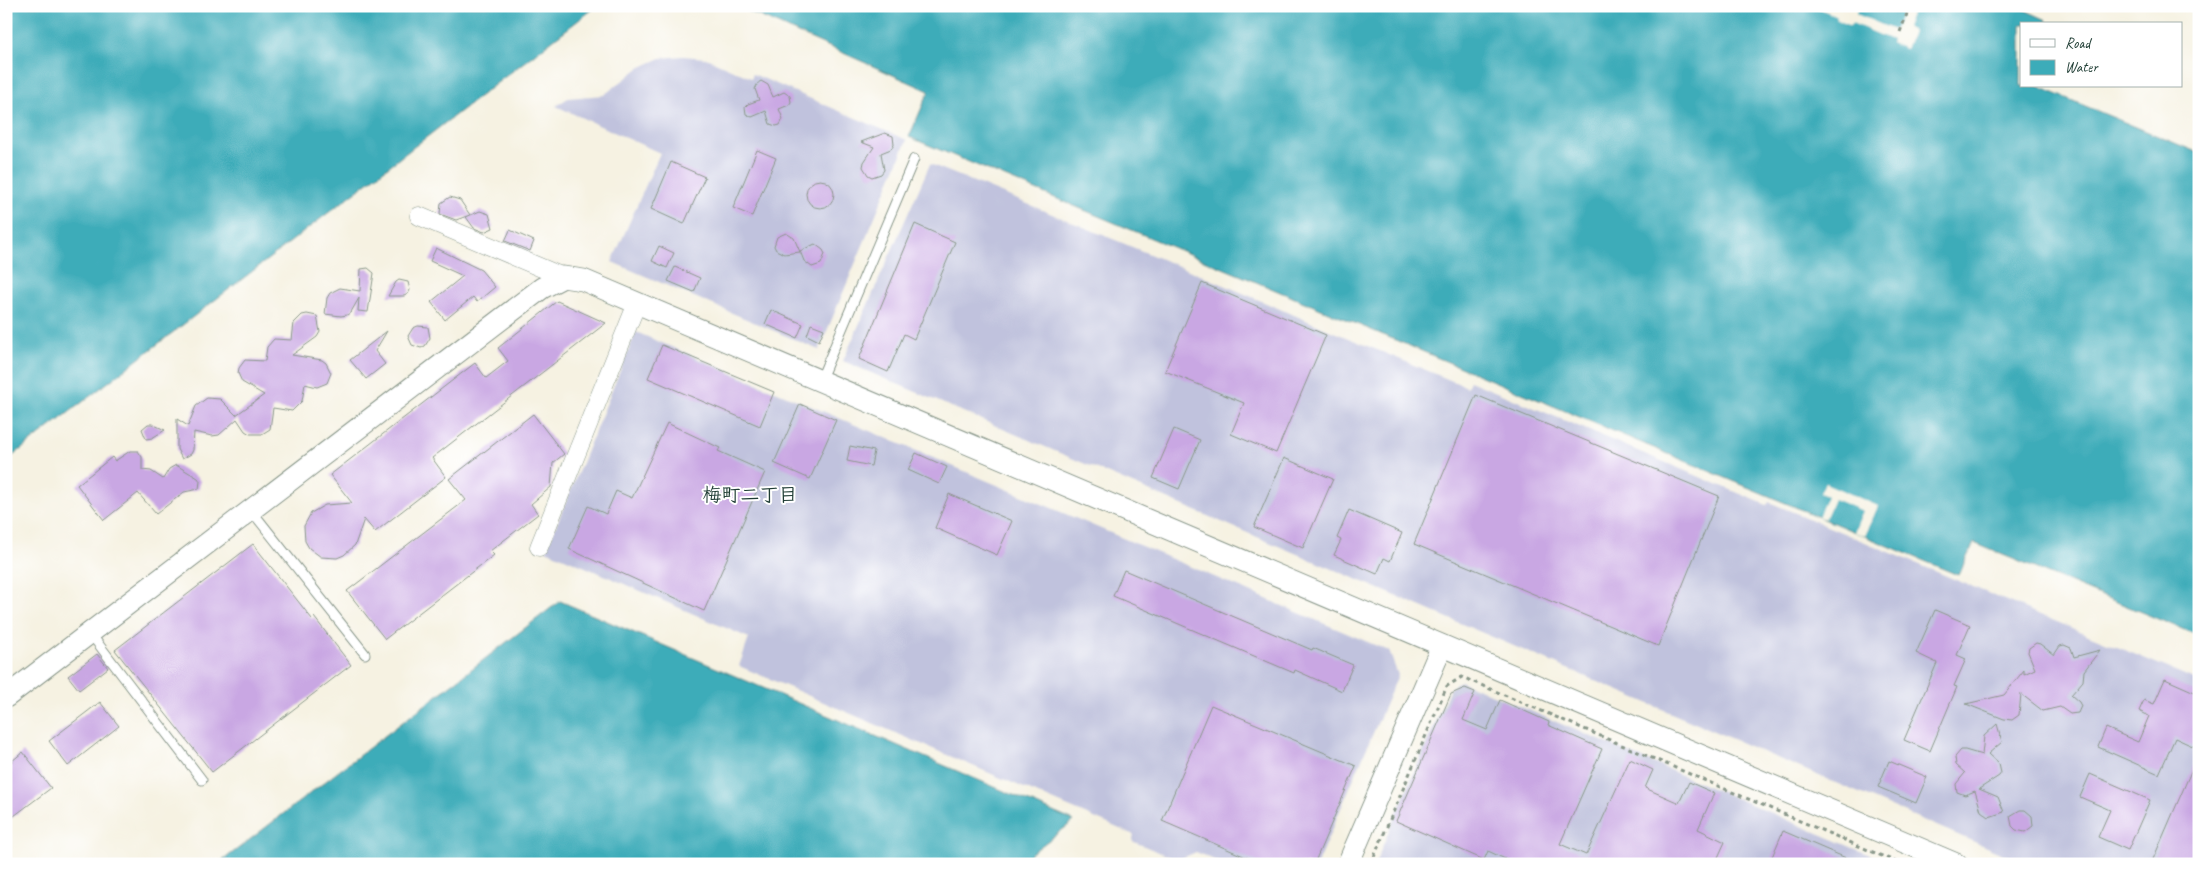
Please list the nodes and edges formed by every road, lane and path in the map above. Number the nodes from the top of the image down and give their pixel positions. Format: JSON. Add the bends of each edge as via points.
{"nodes":[{"id":1,"x":1910,"y":6,"type":"edge"},
{"id":2,"x":1900,"y":32,"type":"dead end"},
{"id":3,"x":914,"y":159,"type":"dead end"},
{"id":4,"x":419,"y":216,"type":"dead end"},
{"id":5,"x":563,"y":277,"type":"junction"},
{"id":6,"x":637,"y":303,"type":"junction"},
{"id":7,"x":820,"y":381,"type":"junction"},
{"id":8,"x":251,"y":509,"type":"junction"},
{"id":9,"x":539,"y":547,"type":"dead end"},
{"id":10,"x":90,"y":633,"type":"junction"},
{"id":11,"x":1442,"y":646,"type":"junction"},
{"id":12,"x":365,"y":654,"type":"dead end"},
{"id":13,"x":6,"y":697,"type":"edge"},
{"id":14,"x":202,"y":780,"type":"dead end"},
{"id":15,"x":1348,"y":864,"type":"edge"},
{"id":16,"x":1371,"y":864,"type":"edge"},
{"id":17,"x":1901,"y":864,"type":"edge"},
{"id":18,"x":1956,"y":864,"type":"edge"}],
"edges":[{"from":1,"to":2,"type":"path"},
{"from":3,"to":7,"type":"lane"},
{"from":4,"to":5,"type":"street"},
{"from":5,"to":6,"type":"street","via":[[583,280]]},
{"from":5,"to":8,"type":"street","via":[[542,288]]},
{"from":6,"to":7,"type":"street"},
{"from":6,"to":9,"type":"street"},
{"from":7,"to":11,"type":"street"},
{"from":8,"to":10,"type":"street"},
{"from":8,"to":12,"type":"lane"},
{"from":10,"to":13,"type":"street"},
{"from":10,"to":14,"type":"lane"},
{"from":11,"to":15,"type":"street"},
{"from":11,"to":18,"type":"street"},
{"from":16,"to":17,"type":"path","via":[[1447,686],[1462,677]]}]}
